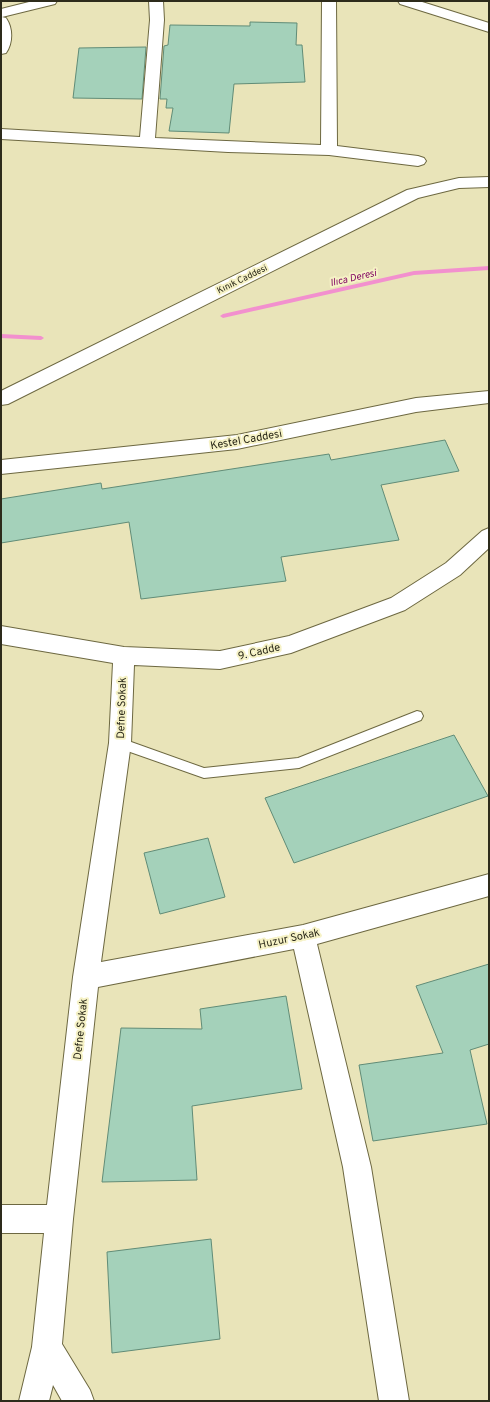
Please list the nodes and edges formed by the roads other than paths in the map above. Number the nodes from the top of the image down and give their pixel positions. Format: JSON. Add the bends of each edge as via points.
{"nodes":[{"id":1,"x":50,"y":1,"type":"edge"},
{"id":2,"x":156,"y":1,"type":"edge"},
{"id":3,"x":329,"y":1,"type":"edge"},
{"id":4,"x":405,"y":1,"type":"edge"},
{"id":5,"x":1,"y":13,"type":"edge"},
{"id":6,"x":1,"y":21,"type":"edge"},
{"id":7,"x":489,"y":28,"type":"edge"},
{"id":8,"x":1,"y":50,"type":"edge"},
{"id":9,"x":1,"y":134,"type":"edge"},
{"id":10,"x":147,"y":143,"type":"junction"},
{"id":11,"x":329,"y":150,"type":"junction"},
{"id":12,"x":418,"y":162,"type":"dead end"},
{"id":13,"x":489,"y":182,"type":"edge"},
{"id":14,"x":489,"y":397,"type":"edge"},
{"id":15,"x":1,"y":399,"type":"edge"},
{"id":16,"x":1,"y":468,"type":"edge"},
{"id":17,"x":489,"y":536,"type":"edge"},
{"id":18,"x":1,"y":635,"type":"edge"},
{"id":19,"x":124,"y":656,"type":"junction"},
{"id":20,"x":417,"y":716,"type":"dead end"},
{"id":21,"x":120,"y":743,"type":"junction"},
{"id":22,"x":489,"y":885,"type":"edge"},
{"id":23,"x":303,"y":936,"type":"junction"},
{"id":24,"x":86,"y":977,"type":"junction"},
{"id":25,"x":1,"y":1219,"type":"edge"},
{"id":26,"x":59,"y":1219,"type":"junction"},
{"id":27,"x":47,"y":1347,"type":"junction"},
{"id":28,"x":34,"y":1401,"type":"edge"},
{"id":29,"x":79,"y":1401,"type":"edge"},
{"id":30,"x":394,"y":1401,"type":"edge"}],
"edges":[{"from":1,"to":5,"type":"street"},
{"from":2,"to":10,"type":"street","via":[[157,20]]},
{"from":3,"to":11,"type":"street"},
{"from":4,"to":7,"type":"street"},
{"from":6,"to":8,"type":"street","via":[[5,33]]},
{"from":9,"to":10,"type":"street"},
{"from":10,"to":11,"type":"street"},
{"from":11,"to":12,"type":"street"},
{"from":13,"to":15,"type":"street","name":"Kınık Caddesi","via":[[458,183],[413,194]]},
{"from":14,"to":16,"type":"street","name":"Kestel Caddesi","via":[[416,405],[237,442]]},
{"from":17,"to":19,"type":"street","name":"9. Cadde","via":[[453,569],[398,604],[290,644],[220,660]]},
{"from":18,"to":19,"type":"street","name":"9. Cadde"},
{"from":19,"to":21,"type":"street","name":"Defne Sokak"},
{"from":20,"to":21,"type":"lane","via":[[298,763],[204,774]]},
{"from":21,"to":24,"type":"street","name":"Defne Sokak"},
{"from":22,"to":23,"type":"street","name":"Huzur Sokak"},
{"from":23,"to":24,"type":"street","name":"Huzur Sokak"},
{"from":23,"to":30,"type":"street","via":[[357,1167]]},
{"from":24,"to":26,"type":"street","name":"Defne Sokak"},
{"from":25,"to":26,"type":"street"},
{"from":26,"to":27,"type":"street","name":"Defne Sokak"},
{"from":27,"to":28,"type":"street","name":"Defne Sokak"},
{"from":27,"to":29,"type":"street"}]}
